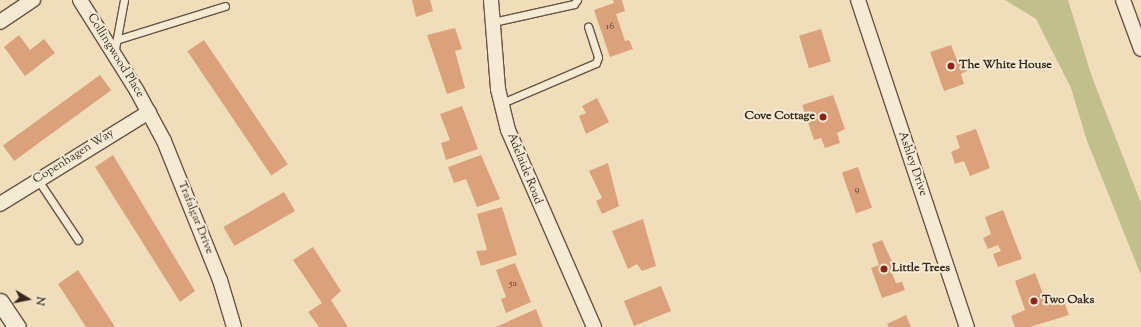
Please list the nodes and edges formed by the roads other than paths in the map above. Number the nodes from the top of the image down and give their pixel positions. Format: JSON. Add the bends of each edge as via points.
{"nodes":[{"id":1,"x":33,"y":0,"type":"edge"},
{"id":2,"x":80,"y":0,"type":"edge"},
{"id":3,"x":124,"y":0,"type":"edge"},
{"id":4,"x":491,"y":0,"type":"edge"},
{"id":5,"x":577,"y":0,"type":"edge"},
{"id":6,"x":858,"y":0,"type":"edge"},
{"id":7,"x":1123,"y":0,"type":"edge"},
{"id":8,"x":224,"y":6,"type":"dead end"},
{"id":9,"x":0,"y":22,"type":"edge"},
{"id":10,"x":493,"y":22,"type":"junction"},
{"id":11,"x":588,"y":26,"type":"dead end"},
{"id":12,"x":119,"y":39,"type":"junction"},
{"id":13,"x":1141,"y":49,"type":"edge"},
{"id":14,"x":114,"y":54,"type":"junction"},
{"id":15,"x":502,"y":103,"type":"junction"},
{"id":16,"x":149,"y":112,"type":"junction"},
{"id":17,"x":38,"y":180,"type":"junction"},
{"id":18,"x":0,"y":204,"type":"edge"},
{"id":19,"x":78,"y":240,"type":"dead end"},
{"id":20,"x":0,"y":302,"type":"edge"},
{"id":21,"x":17,"y":327,"type":"edge"},
{"id":22,"x":234,"y":327,"type":"edge"},
{"id":23,"x":594,"y":327,"type":"edge"},
{"id":24,"x":967,"y":327,"type":"edge"}],
"edges":[{"from":1,"to":9,"type":"street"},
{"from":2,"to":14,"type":"street","name":"Collingwood Place"},
{"from":3,"to":12,"type":"lane"},
{"from":4,"to":10,"type":"street","name":"Adelaide Road"},
{"from":5,"to":10,"type":"lane","via":[[574,4]]},
{"from":6,"to":24,"type":"street","name":"Ashley Drive"},
{"from":7,"to":13,"type":"street"},
{"from":8,"to":12,"type":"lane"},
{"from":10,"to":15,"type":"street","name":"Adelaide Road"},
{"from":11,"to":15,"type":"lane","via":[[598,57],[596,63]]},
{"from":12,"to":14,"type":"lane"},
{"from":14,"to":16,"type":"street","name":"Collingwood Place"},
{"from":15,"to":23,"type":"street","name":"Adelaide Road","via":[[508,130],[544,218]]},
{"from":16,"to":17,"type":"street","name":"Copenhagen Way"},
{"from":16,"to":22,"type":"street","name":"Trafalgar Drive","via":[[220,280]]},
{"from":17,"to":18,"type":"street","name":"Copenhagen Way"},
{"from":17,"to":19,"type":"lane"},
{"from":20,"to":21,"type":"street"}]}
